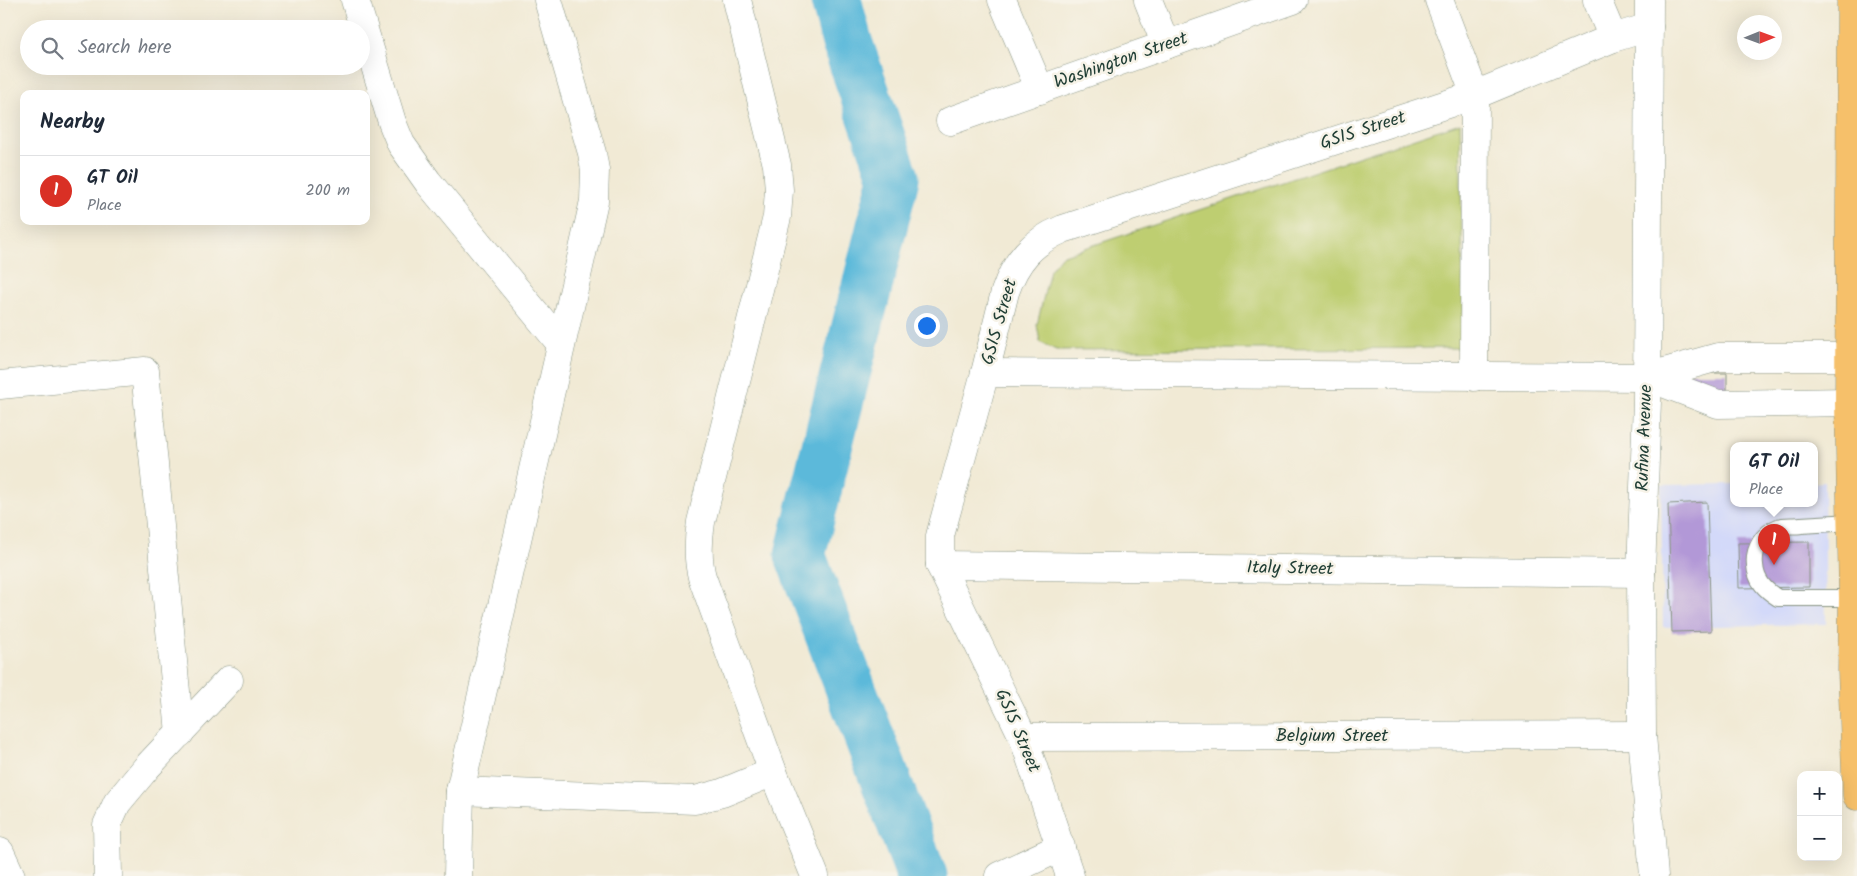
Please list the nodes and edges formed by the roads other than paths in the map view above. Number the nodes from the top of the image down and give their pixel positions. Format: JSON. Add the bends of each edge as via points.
{"nodes":[{"id":1,"x":356,"y":0,"type":"edge"},
{"id":2,"x":548,"y":0,"type":"edge"},
{"id":3,"x":737,"y":0,"type":"edge"},
{"id":4,"x":1002,"y":0,"type":"edge"},
{"id":5,"x":1148,"y":0,"type":"edge"},
{"id":6,"x":1293,"y":0,"type":"edge"},
{"id":7,"x":1439,"y":0,"type":"edge"},
{"id":8,"x":1597,"y":0,"type":"edge"},
{"id":9,"x":1649,"y":0,"type":"edge"},
{"id":10,"x":1851,"y":0,"type":"edge"},
{"id":11,"x":362,"y":20,"type":"edge"},
{"id":12,"x":1649,"y":27,"type":"junction"},
{"id":13,"x":1613,"y":38,"type":"junction"},
{"id":14,"x":1166,"y":45,"type":"junction"},
{"id":15,"x":370,"y":47,"type":"edge"},
{"id":16,"x":1040,"y":90,"type":"junction"},
{"id":17,"x":1474,"y":95,"type":"junction"},
{"id":18,"x":950,"y":121,"type":"dead end"},
{"id":19,"x":561,"y":344,"type":"junction"},
{"id":20,"x":1849,"y":357,"type":"junction"},
{"id":21,"x":985,"y":374,"type":"junction"},
{"id":22,"x":1647,"y":377,"type":"junction"},
{"id":23,"x":1474,"y":378,"type":"junction"},
{"id":24,"x":0,"y":385,"type":"edge"},
{"id":25,"x":1849,"y":402,"type":"junction"},
{"id":26,"x":1852,"y":522,"type":"junction"},
{"id":27,"x":940,"y":565,"type":"junction"},
{"id":28,"x":1641,"y":573,"type":"junction"},
{"id":29,"x":1852,"y":598,"type":"junction"},
{"id":30,"x":229,"y":680,"type":"dead end"},
{"id":31,"x":180,"y":732,"type":"junction"},
{"id":32,"x":1642,"y":735,"type":"junction"},
{"id":33,"x":1023,"y":737,"type":"junction"},
{"id":34,"x":773,"y":772,"type":"junction"},
{"id":35,"x":460,"y":791,"type":"junction"},
{"id":36,"x":1857,"y":796,"type":"edge"},
{"id":37,"x":1061,"y":847,"type":"junction"},
{"id":38,"x":0,"y":852,"type":"edge"},
{"id":39,"x":11,"y":876,"type":"edge"},
{"id":40,"x":108,"y":876,"type":"edge"},
{"id":41,"x":458,"y":876,"type":"edge"},
{"id":42,"x":815,"y":876,"type":"edge"},
{"id":43,"x":999,"y":876,"type":"edge"},
{"id":44,"x":1070,"y":876,"type":"edge"},
{"id":45,"x":1654,"y":876,"type":"edge"}],
"edges":[{"from":1,"to":11,"type":"street"},
{"from":2,"to":19,"type":"street","via":[[595,170],[594,201]]},
{"from":3,"to":34,"type":"street","via":[[778,166],[779,190],[777,217],[702,522],[698,555],[702,577]]},
{"from":4,"to":16,"type":"street"},
{"from":5,"to":14,"type":"street"},
{"from":6,"to":14,"type":"street","name":"Washington Street"},
{"from":7,"to":17,"type":"street"},
{"from":8,"to":13,"type":"street"},
{"from":9,"to":12,"type":"street","name":"Rufina Avenue"},
{"from":10,"to":20,"type":"highway"},
{"from":12,"to":13,"type":"street","name":"GSIS Street"},
{"from":12,"to":22,"type":"street","name":"Rufina Avenue"},
{"from":13,"to":17,"type":"street","name":"GSIS Street"},
{"from":14,"to":16,"type":"street","name":"Washington Street"},
{"from":15,"to":19,"type":"street","via":[[401,144],[428,182]]},
{"from":16,"to":18,"type":"street","name":"Washington Street"},
{"from":17,"to":21,"type":"street","name":"GSIS Street","via":[[1051,234],[1038,241],[1010,280]]},
{"from":17,"to":23,"type":"street"},
{"from":19,"to":35,"type":"street"},
{"from":20,"to":22,"type":"street","via":[[1718,356]]},
{"from":20,"to":25,"type":"highway"},
{"from":21,"to":23,"type":"street"},
{"from":21,"to":27,"type":"street","name":"GSIS Street","via":[[940,536]]},
{"from":22,"to":23,"type":"street"},
{"from":22,"to":25,"type":"street","via":[[1718,404]]},
{"from":22,"to":28,"type":"street","name":"Rufina Avenue"},
{"from":24,"to":31,"type":"street","via":[[145,371]]},
{"from":25,"to":26,"type":"highway"},
{"from":26,"to":29,"type":"highway"},
{"from":26,"to":29,"type":"lane","via":[[1780,526],[1764,537],[1755,554],[1754,564],[1762,585],[1778,598]]},
{"from":27,"to":28,"type":"street","name":"Italy Street"},
{"from":27,"to":33,"type":"street","name":"GSIS Street"},
{"from":28,"to":32,"type":"street","name":"Rufina Avenue"},
{"from":29,"to":36,"type":"highway"},
{"from":30,"to":31,"type":"street"},
{"from":31,"to":40,"type":"street","via":[[113,810],[108,825]]},
{"from":32,"to":33,"type":"street","name":"Belgium Street"},
{"from":32,"to":45,"type":"street","name":"Rufina Avenue"},
{"from":33,"to":37,"type":"street","name":"GSIS Street"},
{"from":34,"to":35,"type":"street","via":[[722,794],[695,800]]},
{"from":34,"to":42,"type":"street"},
{"from":35,"to":41,"type":"street"},
{"from":37,"to":43,"type":"street"},
{"from":37,"to":44,"type":"street","name":"GSIS Street"},
{"from":38,"to":39,"type":"street"}]}
